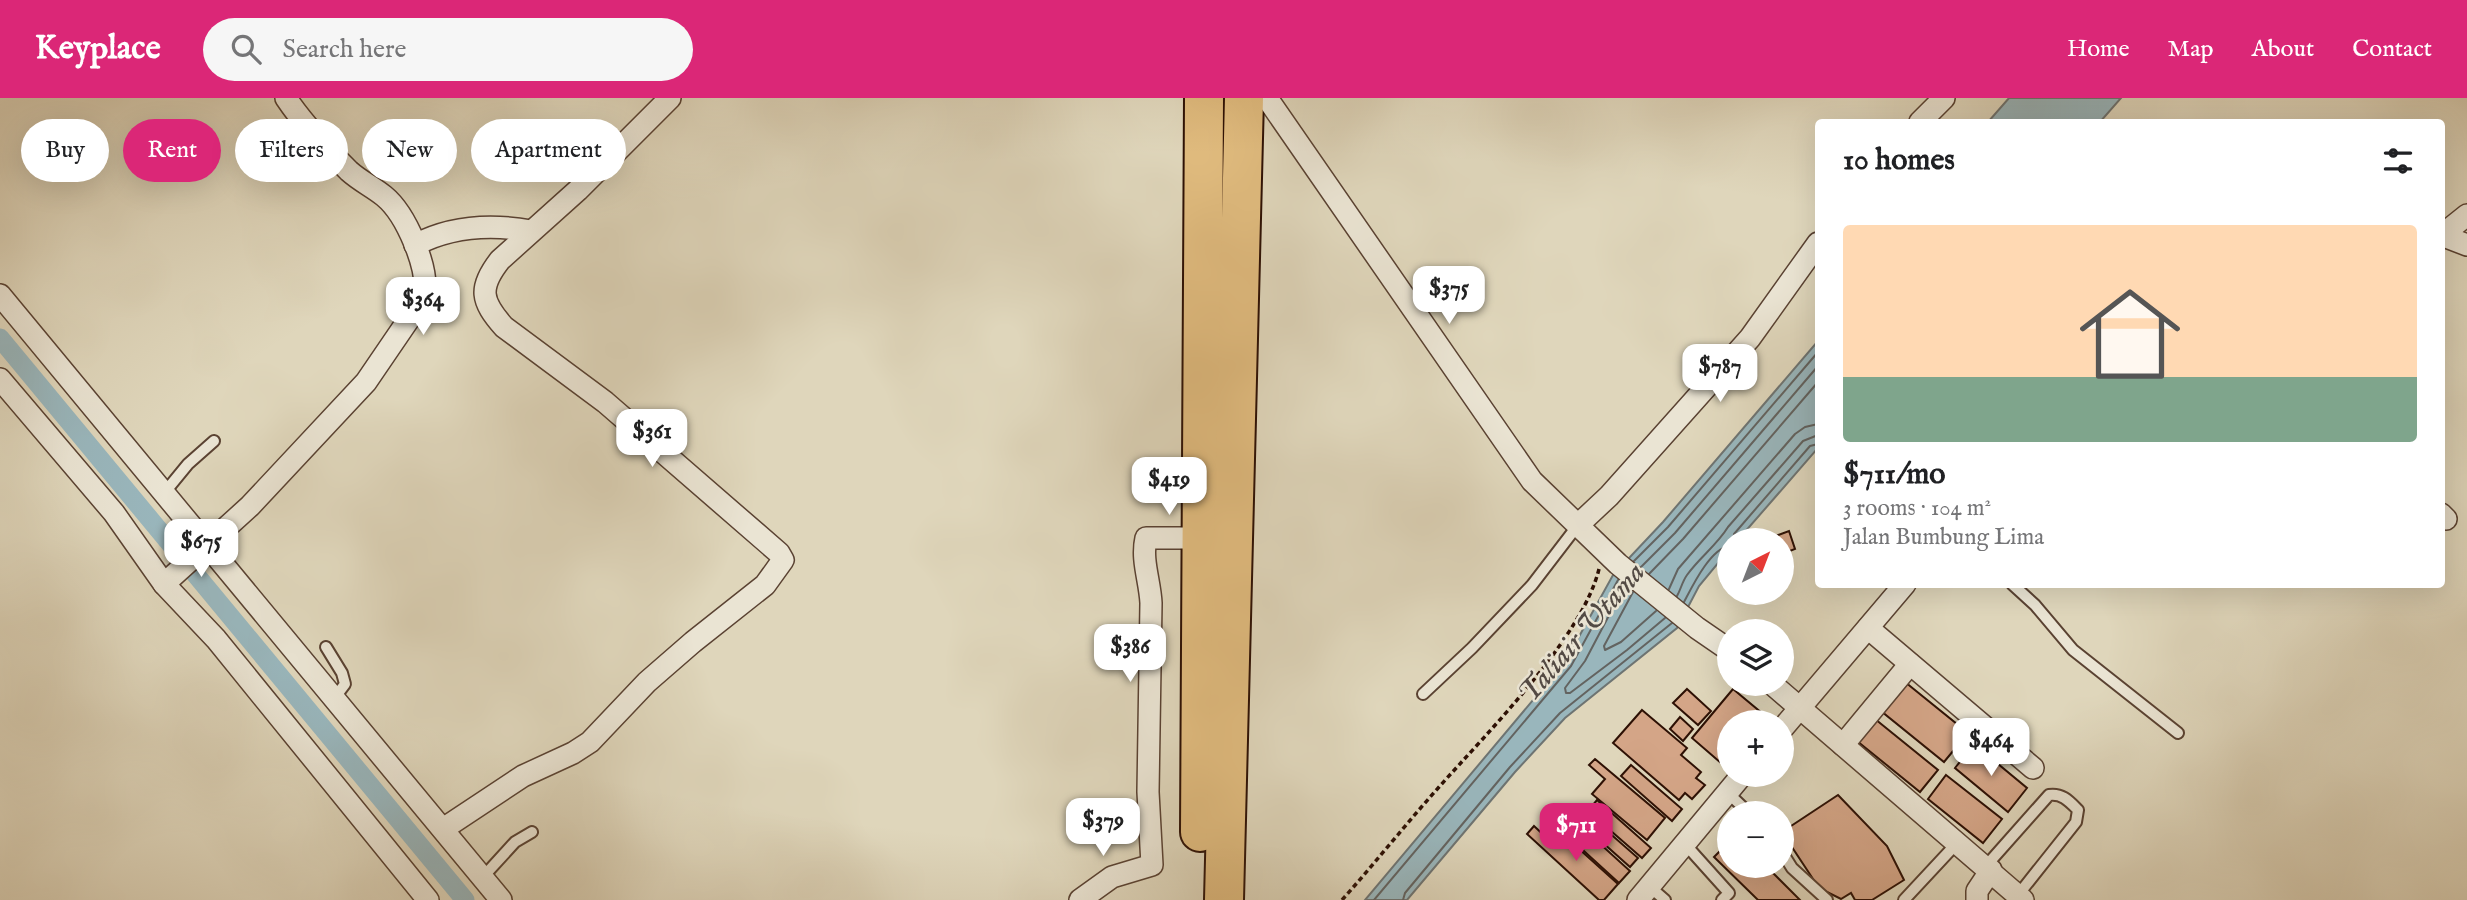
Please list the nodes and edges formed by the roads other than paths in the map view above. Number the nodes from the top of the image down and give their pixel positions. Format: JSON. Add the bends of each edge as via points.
{"nodes":[{"id":1,"x":286,"y":98,"type":"edge"},
{"id":2,"x":670,"y":98,"type":"edge"},
{"id":3,"x":1204,"y":98,"type":"edge"},
{"id":4,"x":1244,"y":98,"type":"edge"},
{"id":5,"x":1266,"y":98,"type":"edge"},
{"id":6,"x":1944,"y":98,"type":"edge"},
{"id":7,"x":1923,"y":119,"type":"edge"},
{"id":8,"x":2467,"y":215,"type":"edge"},
{"id":9,"x":531,"y":231,"type":"junction"},
{"id":10,"x":2445,"y":233,"type":"edge"},
{"id":11,"x":2445,"y":236,"type":"edge"},
{"id":12,"x":415,"y":244,"type":"junction"},
{"id":13,"x":2467,"y":245,"type":"edge"},
{"id":14,"x":1815,"y":247,"type":"edge"},
{"id":15,"x":0,"y":295,"type":"edge"},
{"id":16,"x":0,"y":379,"type":"edge"},
{"id":17,"x":214,"y":441,"type":"dead end"},
{"id":18,"x":166,"y":492,"type":"junction"},
{"id":19,"x":1578,"y":525,"type":"junction"},
{"id":20,"x":1194,"y":538,"type":"junction"},
{"id":21,"x":205,"y":548,"type":"junction"},
{"id":22,"x":168,"y":580,"type":"junction"},
{"id":23,"x":1902,"y":588,"type":"edge"},
{"id":24,"x":2016,"y":588,"type":"edge"},
{"id":25,"x":1868,"y":628,"type":"junction"},
{"id":26,"x":1717,"y":642,"type":"edge"},
{"id":27,"x":326,"y":647,"type":"dead end"},
{"id":28,"x":1910,"y":664,"type":"junction"},
{"id":29,"x":1423,"y":694,"type":"dead end"},
{"id":30,"x":1785,"y":696,"type":"edge"},
{"id":31,"x":333,"y":700,"type":"junction"},
{"id":32,"x":1800,"y":709,"type":"junction"},
{"id":33,"x":1794,"y":716,"type":"edge"},
{"id":34,"x":2178,"y":733,"type":"dead end"},
{"id":35,"x":1843,"y":745,"type":"junction"},
{"id":36,"x":2033,"y":768,"type":"dead end"},
{"id":37,"x":1733,"y":787,"type":"edge"},
{"id":38,"x":1728,"y":793,"type":"junction"},
{"id":39,"x":1736,"y":801,"type":"edge"},
{"id":40,"x":443,"y":829,"type":"junction"},
{"id":41,"x":532,"y":832,"type":"dead end"},
{"id":42,"x":1958,"y":842,"type":"junction"},
{"id":43,"x":1685,"y":844,"type":"junction"},
{"id":44,"x":1989,"y":868,"type":"junction"},
{"id":45,"x":1794,"y":870,"type":"edge"},
{"id":46,"x":483,"y":877,"type":"junction"},
{"id":47,"x":1651,"y":896,"type":"edge"},
{"id":48,"x":2020,"y":897,"type":"edge"},
{"id":49,"x":1729,"y":898,"type":"edge"},
{"id":50,"x":428,"y":900,"type":"edge"},
{"id":51,"x":502,"y":900,"type":"edge"},
{"id":52,"x":1080,"y":900,"type":"edge"},
{"id":53,"x":1198,"y":900,"type":"edge"},
{"id":54,"x":1224,"y":900,"type":"edge"},
{"id":55,"x":1827,"y":900,"type":"edge"},
{"id":56,"x":1904,"y":900,"type":"edge"},
{"id":57,"x":1977,"y":900,"type":"edge"}],
"edges":[{"from":1,"to":12,"type":"street","via":[[352,174],[386,197]]},
{"from":2,"to":9,"type":"street"},
{"from":3,"to":20,"type":"highway"},
{"from":4,"to":54,"type":"highway"},
{"from":5,"to":19,"type":"street","via":[[1532,481]]},
{"from":6,"to":7,"type":"street"},
{"from":8,"to":10,"type":"street"},
{"from":9,"to":12,"type":"street","via":[[464,229]]},
{"from":9,"to":40,"type":"street","via":[[489,274],[484,288],[491,313],[655,444],[783,560],[765,586],[648,682],[590,742],[523,776]]},
{"from":11,"to":13,"type":"street"},
{"from":12,"to":21,"type":"street","via":[[427,284],[424,297],[381,363],[250,506]]},
{"from":14,"to":19,"type":"street","via":[[1750,338]]},
{"from":15,"to":18,"type":"street"},
{"from":16,"to":22,"type":"street"},
{"from":17,"to":18,"type":"lane","via":[[194,457]]},
{"from":18,"to":21,"type":"street"},
{"from":19,"to":26,"type":"street","via":[[1618,564]]},
{"from":19,"to":29,"type":"lane","via":[[1532,585]]},
{"from":20,"to":52,"type":"street","via":[[1146,538],[1143,550],[1151,603],[1148,792],[1152,865],[1112,877]]},
{"from":20,"to":53,"type":"highway"},
{"from":21,"to":22,"type":"street"},
{"from":21,"to":31,"type":"street"},
{"from":22,"to":50,"type":"street"},
{"from":23,"to":25,"type":"street"},
{"from":24,"to":34,"type":"lane","via":[[2073,650]]},
{"from":25,"to":28,"type":"street"},
{"from":25,"to":32,"type":"street"},
{"from":27,"to":31,"type":"lane","via":[[345,684]]},
{"from":28,"to":35,"type":"street"},
{"from":28,"to":36,"type":"street"},
{"from":30,"to":32,"type":"street"},
{"from":31,"to":40,"type":"street"},
{"from":32,"to":33,"type":"street"},
{"from":32,"to":35,"type":"street"},
{"from":35,"to":42,"type":"street"},
{"from":37,"to":38,"type":"street"},
{"from":38,"to":39,"type":"lane"},
{"from":38,"to":43,"type":"street"},
{"from":40,"to":46,"type":"street"},
{"from":41,"to":46,"type":"lane","via":[[515,842]]},
{"from":42,"to":44,"type":"street"},
{"from":42,"to":56,"type":"lane"},
{"from":43,"to":47,"type":"street"},
{"from":43,"to":49,"type":"lane"},
{"from":44,"to":48,"type":"street"},
{"from":44,"to":48,"type":"lane","via":[[2049,795],[2070,802],[2078,810],[2076,822]]},
{"from":44,"to":57,"type":"street"},
{"from":45,"to":55,"type":"lane"},
{"from":46,"to":51,"type":"street"}]}
